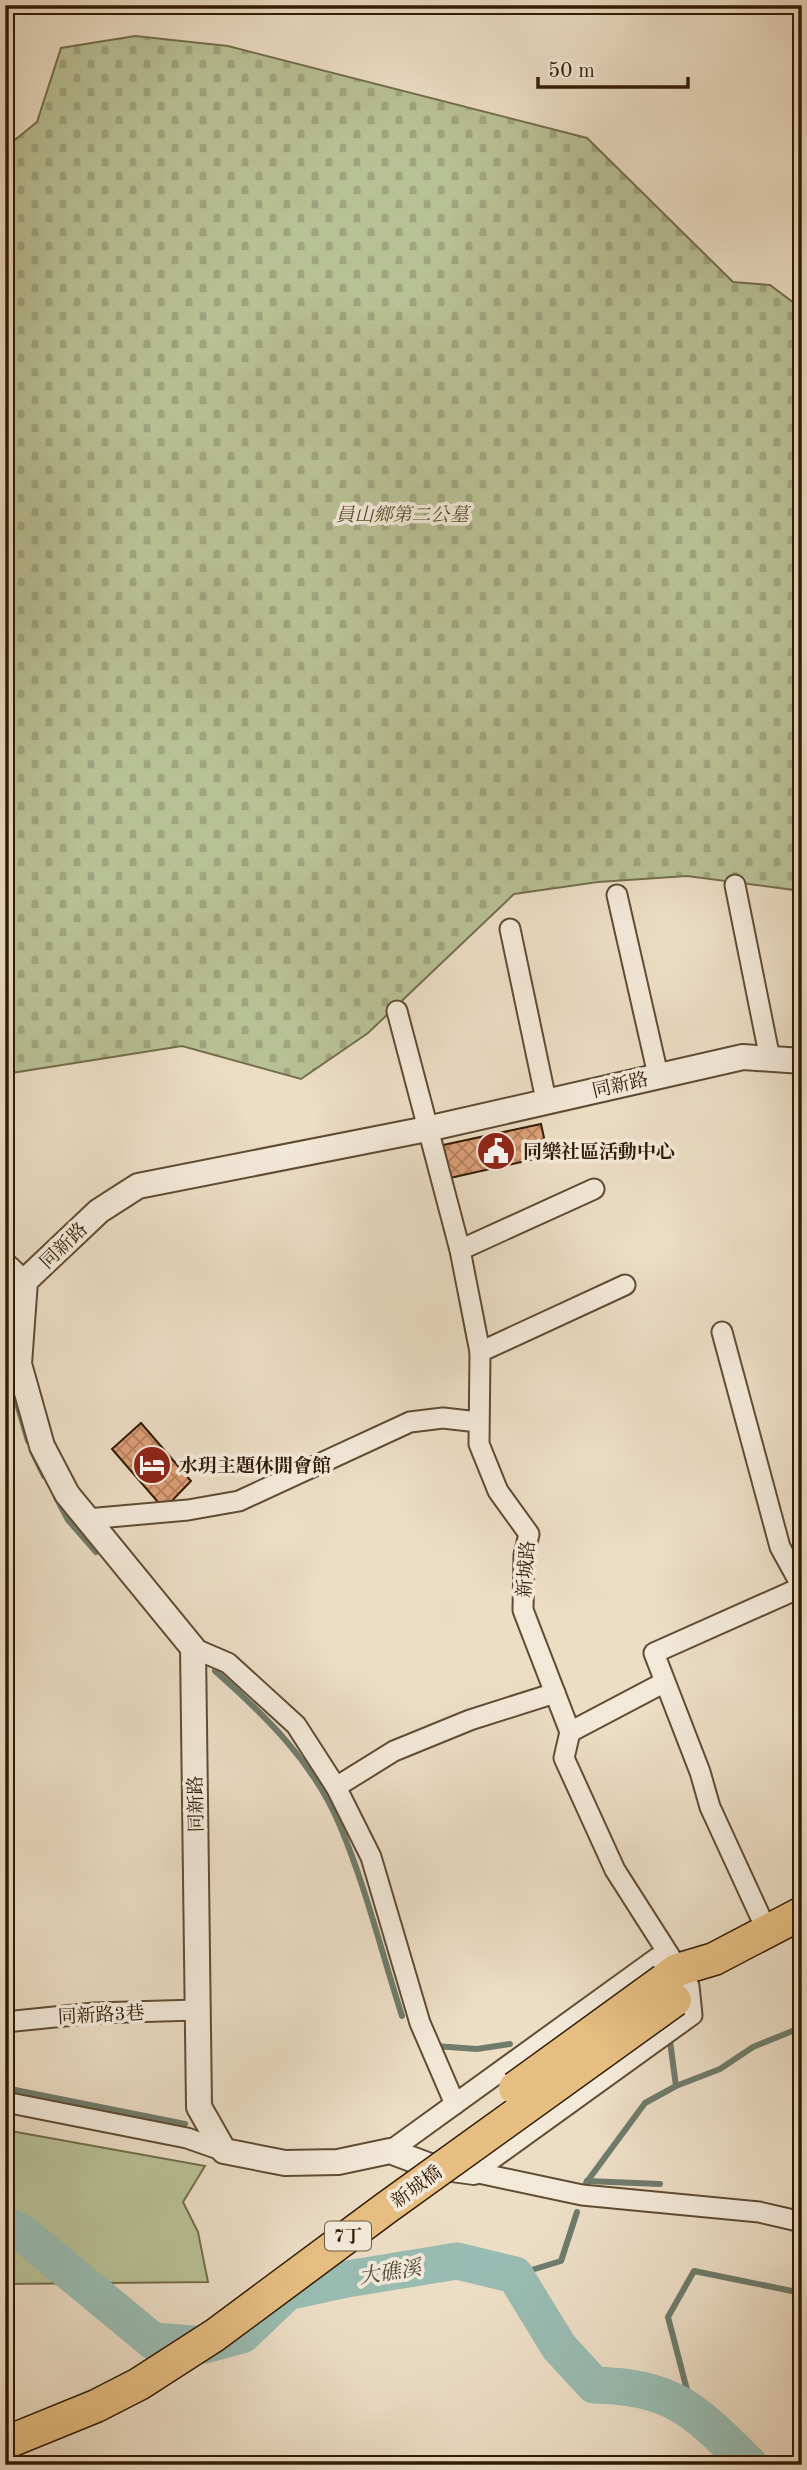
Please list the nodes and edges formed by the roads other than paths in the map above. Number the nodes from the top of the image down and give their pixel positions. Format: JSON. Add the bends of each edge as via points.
{"nodes":[{"id":1,"x":735,"y":885,"type":"dead end"},
{"id":2,"x":618,"y":895,"type":"dead end"},
{"id":3,"x":510,"y":929,"type":"dead end"},
{"id":4,"x":397,"y":1011,"type":"dead end"},
{"id":5,"x":769,"y":1059,"type":"junction"},
{"id":6,"x":802,"y":1061,"type":"edge"},
{"id":7,"x":658,"y":1075,"type":"junction"},
{"id":8,"x":546,"y":1100,"type":"junction"},
{"id":9,"x":427,"y":1129,"type":"junction"},
{"id":10,"x":594,"y":1189,"type":"dead end"},
{"id":11,"x":460,"y":1250,"type":"junction"},
{"id":12,"x":5,"y":1262,"type":"edge"},
{"id":13,"x":26,"y":1282,"type":"junction"},
{"id":14,"x":625,"y":1285,"type":"dead end"},
{"id":15,"x":722,"y":1332,"type":"dead end"},
{"id":16,"x":481,"y":1352,"type":"junction"},
{"id":17,"x":478,"y":1422,"type":"junction"},
{"id":18,"x":88,"y":1519,"type":"junction"},
{"id":19,"x":802,"y":1587,"type":"edge"},
{"id":20,"x":193,"y":1648,"type":"junction"},
{"id":21,"x":663,"y":1683,"type":"junction"},
{"id":22,"x":555,"y":1693,"type":"junction"},
{"id":23,"x":570,"y":1732,"type":"junction"},
{"id":24,"x":336,"y":1787,"type":"junction"},
{"id":25,"x":802,"y":1913,"type":"edge"},
{"id":26,"x":767,"y":1931,"type":"junction"},
{"id":27,"x":676,"y":1984,"type":"junction"},
{"id":28,"x":197,"y":2010,"type":"junction"},
{"id":29,"x":5,"y":2022,"type":"edge"},
{"id":30,"x":5,"y":2102,"type":"edge"},
{"id":31,"x":455,"y":2104,"type":"junction"},
{"id":32,"x":224,"y":2151,"type":"junction"},
{"id":33,"x":390,"y":2151,"type":"junction"},
{"id":34,"x":441,"y":2168,"type":"junction"},
{"id":35,"x":474,"y":2172,"type":"junction"},
{"id":36,"x":802,"y":2222,"type":"edge"},
{"id":37,"x":5,"y":2424,"type":"edge"},
{"id":38,"x":5,"y":2443,"type":"edge"}],
"edges":[{"from":1,"to":5,"type":"street"},
{"from":2,"to":7,"type":"street"},
{"from":3,"to":8,"type":"street"},
{"from":4,"to":9,"type":"street","name":"新城路"},
{"from":5,"to":6,"type":"street","name":"同新路"},
{"from":5,"to":7,"type":"street","name":"同新路","via":[[743,1057]]},
{"from":7,"to":8,"type":"street","name":"同新路"},
{"from":8,"to":9,"type":"street","name":"同新路"},
{"from":9,"to":11,"type":"street","name":"新城路"},
{"from":9,"to":13,"type":"street","name":"同新路","via":[[138,1186],[99,1210]]},
{"from":10,"to":11,"type":"street"},
{"from":11,"to":16,"type":"street","name":"新城路"},
{"from":12,"to":13,"type":"street"},
{"from":13,"to":18,"type":"street","name":"同新路","via":[[19,1364],[42,1446],[66,1494]]},
{"from":14,"to":16,"type":"street"},
{"from":15,"to":19,"type":"street","via":[[780,1547]]},
{"from":16,"to":17,"type":"street","name":"新城路"},
{"from":17,"to":18,"type":"street","via":[[443,1418],[410,1422],[239,1501]]},
{"from":17,"to":22,"type":"street","name":"新城路","via":[[479,1444],[498,1492],[529,1534],[523,1610]]},
{"from":18,"to":20,"type":"street","name":"同新路"},
{"from":19,"to":21,"type":"street","via":[[654,1653]]},
{"from":20,"to":24,"type":"street","via":[[228,1663],[296,1724]]},
{"from":20,"to":28,"type":"street","name":"同新路"},
{"from":21,"to":23,"type":"street"},
{"from":21,"to":26,"type":"street","via":[[710,1807]]},
{"from":22,"to":23,"type":"street","name":"新城路"},
{"from":22,"to":24,"type":"street","via":[[394,1751]]},
{"from":23,"to":27,"type":"street","name":"新城路","via":[[564,1758],[569,1771]]},
{"from":24,"to":31,"type":"street","via":[[371,1857],[421,2023]]},
{"from":25,"to":26,"type":"main road","number":"7丁"},
{"from":26,"to":27,"type":"main road","number":"7丁"},
{"from":27,"to":31,"type":"street","via":[[657,1958]]},
{"from":27,"to":34,"type":"main road","name":"新城橋","number":"7丁","bridge":true},
{"from":27,"to":35,"type":"street","via":[[692,2015]]},
{"from":27,"to":37,"type":"main road","name":"新城橋","number":"7丁","bridge":true,"via":[[130,2367]]},
{"from":28,"to":29,"type":"street","name":"同新路3巷","via":[[94,2012]]},
{"from":28,"to":32,"type":"street","name":"同新路","via":[[199,2107]]},
{"from":30,"to":32,"type":"street","via":[[187,2138]]},
{"from":31,"to":33,"type":"street"},
{"from":32,"to":33,"type":"street","via":[[285,2163],[338,2162]]},
{"from":33,"to":34,"type":"street"},
{"from":34,"to":35,"type":"street"},
{"from":34,"to":38,"type":"main road","name":"新城橋","number":"7丁","bridge":true,"via":[[215,2335],[150,2377],[86,2411]]},
{"from":35,"to":36,"type":"street","via":[[582,2195],[759,2212]]}]}
